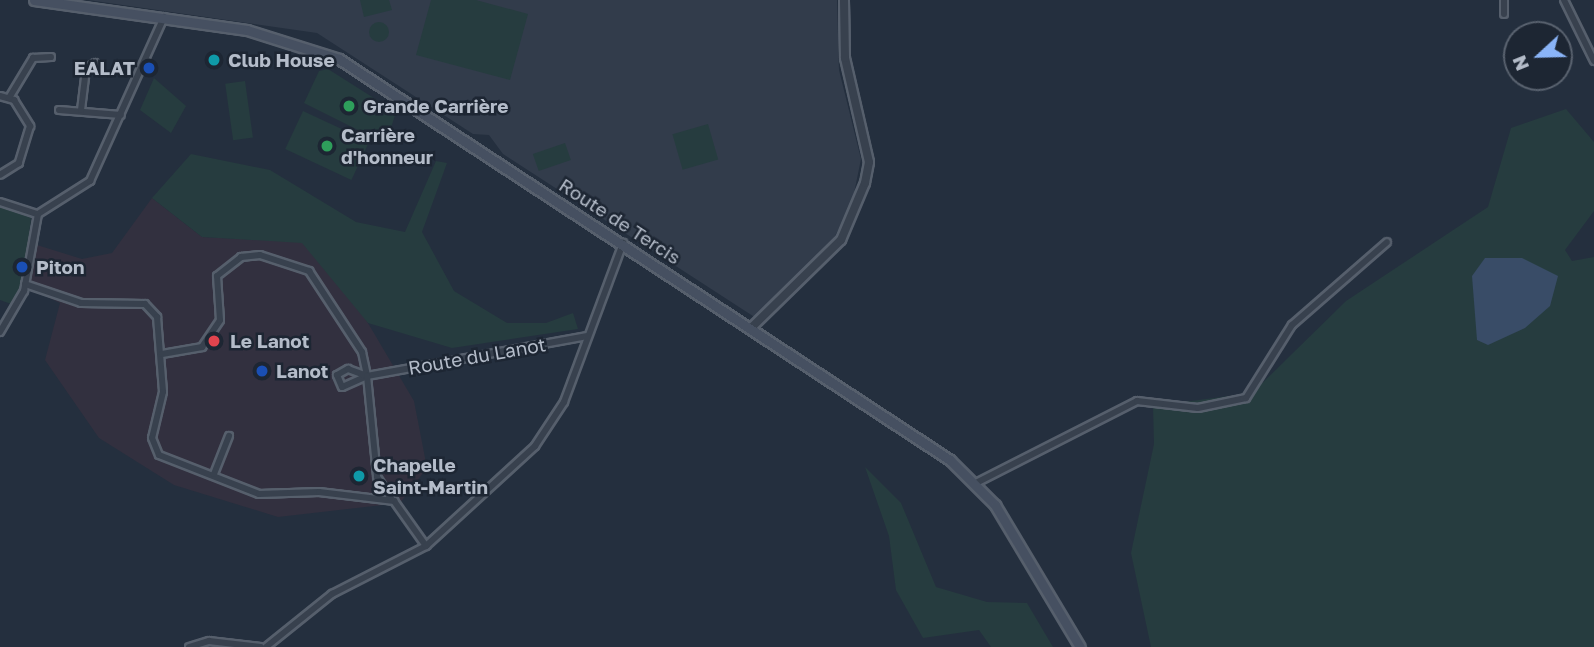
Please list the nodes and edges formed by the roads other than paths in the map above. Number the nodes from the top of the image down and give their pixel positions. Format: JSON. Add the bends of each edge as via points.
{"nodes":[{"id":1,"x":34,"y":0,"type":"edge"},
{"id":2,"x":844,"y":0,"type":"edge"},
{"id":3,"x":1504,"y":0,"type":"edge"},
{"id":4,"x":1564,"y":0,"type":"edge"},
{"id":5,"x":1504,"y":14,"type":"dead end"},
{"id":6,"x":164,"y":17,"type":"junction"},
{"id":7,"x":51,"y":57,"type":"dead end"},
{"id":8,"x":1594,"y":61,"type":"edge"},
{"id":9,"x":96,"y":63,"type":"dead end"},
{"id":10,"x":0,"y":96,"type":"edge"},
{"id":11,"x":9,"y":98,"type":"junction"},
{"id":12,"x":59,"y":110,"type":"dead end"},
{"id":13,"x":81,"y":110,"type":"junction"},
{"id":14,"x":121,"y":115,"type":"junction"},
{"id":15,"x":0,"y":176,"type":"edge"},
{"id":16,"x":0,"y":202,"type":"edge"},
{"id":17,"x":38,"y":214,"type":"junction"},
{"id":18,"x":1387,"y":242,"type":"dead end"},
{"id":19,"x":624,"y":243,"type":"junction"},
{"id":20,"x":25,"y":284,"type":"junction"},
{"id":21,"x":751,"y":328,"type":"junction"},
{"id":22,"x":0,"y":332,"type":"edge"},
{"id":23,"x":587,"y":336,"type":"junction"},
{"id":24,"x":162,"y":354,"type":"junction"},
{"id":25,"x":367,"y":376,"type":"junction"},
{"id":26,"x":229,"y":436,"type":"dead end"},
{"id":27,"x":214,"y":474,"type":"junction"},
{"id":28,"x":976,"y":483,"type":"junction"},
{"id":29,"x":394,"y":502,"type":"junction"},
{"id":30,"x":426,"y":546,"type":"junction"},
{"id":31,"x":189,"y":647,"type":"edge"},
{"id":32,"x":264,"y":647,"type":"edge"},
{"id":33,"x":1080,"y":647,"type":"edge"}],
"edges":[{"from":1,"to":6,"type":"main road","name":"Route de Tercis"},
{"from":2,"to":21,"type":"street","via":[[845,58],[869,162],[865,183],[841,240]]},
{"from":3,"to":5,"type":"street"},
{"from":4,"to":8,"type":"street"},
{"from":6,"to":14,"type":"street"},
{"from":6,"to":19,"type":"main road","name":"Route de Tercis","via":[[289,38],[339,59]]},
{"from":7,"to":11,"type":"street","via":[[33,58]]},
{"from":9,"to":13,"type":"street","via":[[86,69]]},
{"from":10,"to":11,"type":"street"},
{"from":11,"to":15,"type":"street","via":[[28,114],[30,126],[19,163]]},
{"from":12,"to":13,"type":"street"},
{"from":13,"to":14,"type":"street"},
{"from":14,"to":17,"type":"street","via":[[90,180]]},
{"from":16,"to":17,"type":"street"},
{"from":17,"to":20,"type":"street"},
{"from":18,"to":28,"type":"street","via":[[1292,326],[1246,398],[1198,408],[1137,401]]},
{"from":19,"to":21,"type":"main road","name":"Route de Tercis"},
{"from":19,"to":23,"type":"street"},
{"from":20,"to":22,"type":"street"},
{"from":20,"to":24,"type":"street","via":[[81,303],[145,304],[157,317]]},
{"from":21,"to":28,"type":"main road","name":"Route de Tercis"},
{"from":23,"to":25,"type":"street","name":"Route du Lanot"},
{"from":23,"to":30,"type":"street","via":[[564,402],[535,446]]},
{"from":24,"to":25,"type":"street","via":[[199,350],[220,320],[217,276],[241,257],[260,255],[288,260],[318,281],[362,352]]},
{"from":24,"to":27,"type":"street","via":[[155,449]]},
{"from":25,"to":29,"type":"street","via":[[377,477]]},
{"from":26,"to":27,"type":"street"},
{"from":27,"to":29,"type":"street","via":[[284,498],[319,492]]},
{"from":28,"to":33,"type":"main road","name":"Route de Tercis"},
{"from":29,"to":30,"type":"street"},
{"from":30,"to":32,"type":"street","via":[[332,594]]},
{"from":31,"to":32,"type":"street","via":[[209,641]]}]}
